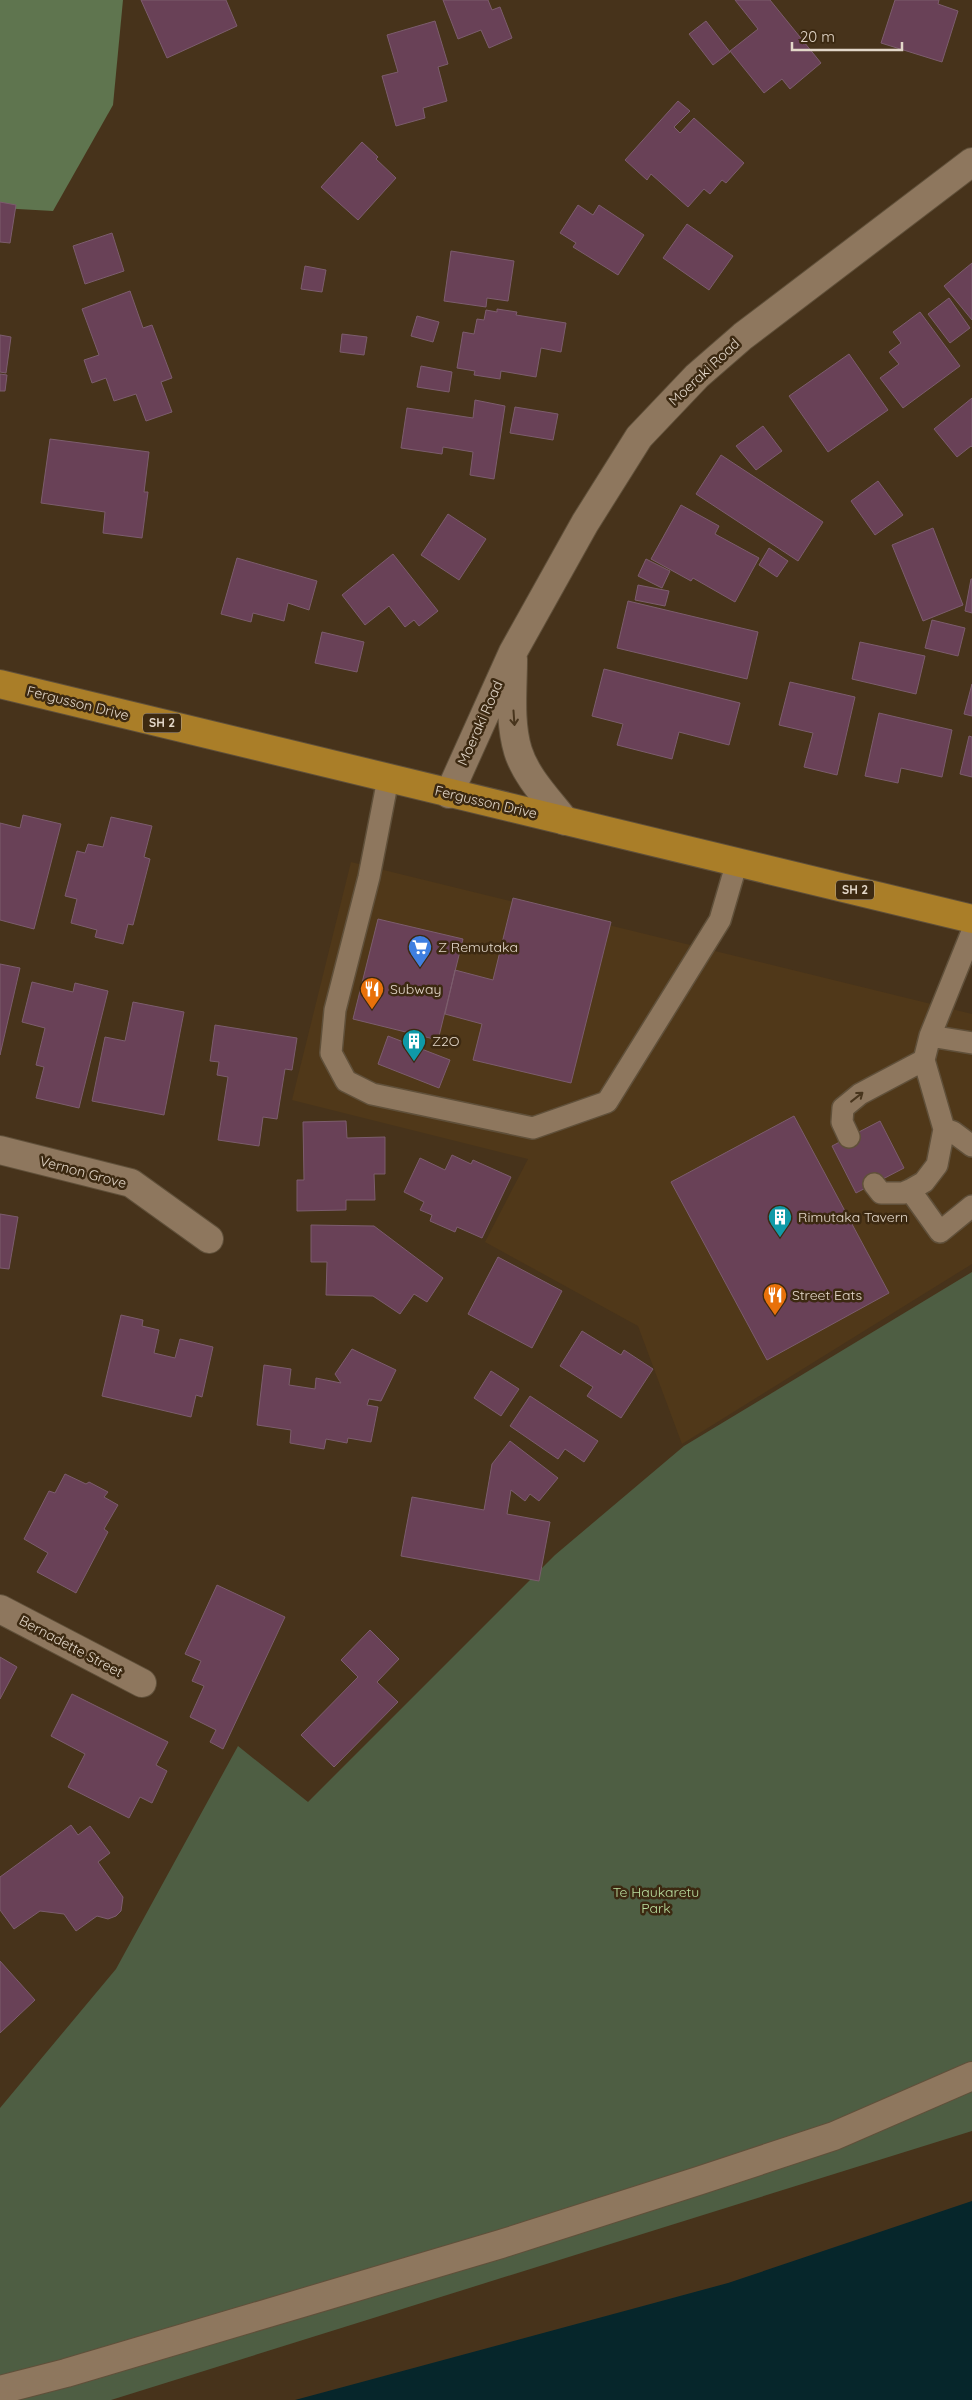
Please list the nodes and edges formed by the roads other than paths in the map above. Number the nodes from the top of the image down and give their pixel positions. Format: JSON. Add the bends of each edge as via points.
{"nodes":[{"id":1,"x":972,"y":162,"type":"edge"},
{"id":2,"x":513,"y":652,"type":"junction"},
{"id":3,"x":0,"y":684,"type":"edge"},
{"id":4,"x":388,"y":779,"type":"junction"},
{"id":5,"x":449,"y":794,"type":"junction"},
{"id":6,"x":565,"y":821,"type":"junction"},
{"id":7,"x":738,"y":862,"type":"junction"},
{"id":8,"x":972,"y":919,"type":"edge"},
{"id":9,"x":972,"y":932,"type":"edge"},
{"id":10,"x":930,"y":1036,"type":"junction"},
{"id":11,"x":972,"y":1043,"type":"edge"},
{"id":12,"x":924,"y":1060,"type":"junction"},
{"id":13,"x":944,"y":1129,"type":"junction"},
{"id":14,"x":849,"y":1137,"type":"dead end"},
{"id":15,"x":972,"y":1146,"type":"edge"},
{"id":16,"x":0,"y":1150,"type":"edge"},
{"id":17,"x":874,"y":1184,"type":"dead end"},
{"id":18,"x":910,"y":1190,"type":"junction"},
{"id":19,"x":972,"y":1206,"type":"edge"},
{"id":20,"x":209,"y":1239,"type":"dead end"},
{"id":21,"x":0,"y":1609,"type":"edge"},
{"id":22,"x":142,"y":1683,"type":"dead end"},
{"id":23,"x":972,"y":2076,"type":"edge"},
{"id":24,"x":0,"y":2390,"type":"edge"}],
"edges":[{"from":1,"to":2,"type":"street","name":"Moeraki Road","via":[[742,336],[660,414],[619,466]]},
{"from":2,"to":5,"type":"street","name":"Moeraki Road"},
{"from":2,"to":6,"type":"street","name":"Moeraki Road","one_way":true,"via":[[513,712],[518,753]]},
{"from":3,"to":4,"type":"highway","name":"Fergusson Drive","number":"SH 2"},
{"from":4,"to":5,"type":"highway","name":"Fergusson Drive","number":"SH 2"},
{"from":4,"to":7,"type":"lane","via":[[369,877],[335,1010],[331,1053],[346,1081],[381,1096],[533,1128],[608,1102],[720,920]]},
{"from":5,"to":6,"type":"highway","name":"Fergusson Drive","number":"SH 2"},
{"from":6,"to":7,"type":"highway","name":"Fergusson Drive","number":"SH 2"},
{"from":7,"to":8,"type":"highway","name":"Fergusson Drive","number":"SH 2"},
{"from":9,"to":10,"type":"lane"},
{"from":10,"to":11,"type":"lane"},
{"from":10,"to":12,"type":"lane"},
{"from":12,"to":13,"type":"lane"},
{"from":14,"to":12,"type":"lane","one_way":true,"via":[[842,1122],[843,1108],[860,1094]]},
{"from":13,"to":15,"type":"lane"},
{"from":13,"to":18,"type":"lane","via":[[937,1165],[924,1182]]},
{"from":16,"to":20,"type":"street","name":"Vernon Grove","via":[[131,1183]]},
{"from":17,"to":18,"type":"lane","via":[[881,1193]]},
{"from":18,"to":19,"type":"lane","via":[[940,1232]]},
{"from":21,"to":22,"type":"street","name":"Bernadette Street"},
{"from":23,"to":24,"type":"street","via":[[834,2136],[688,2184],[501,2244]]}]}
